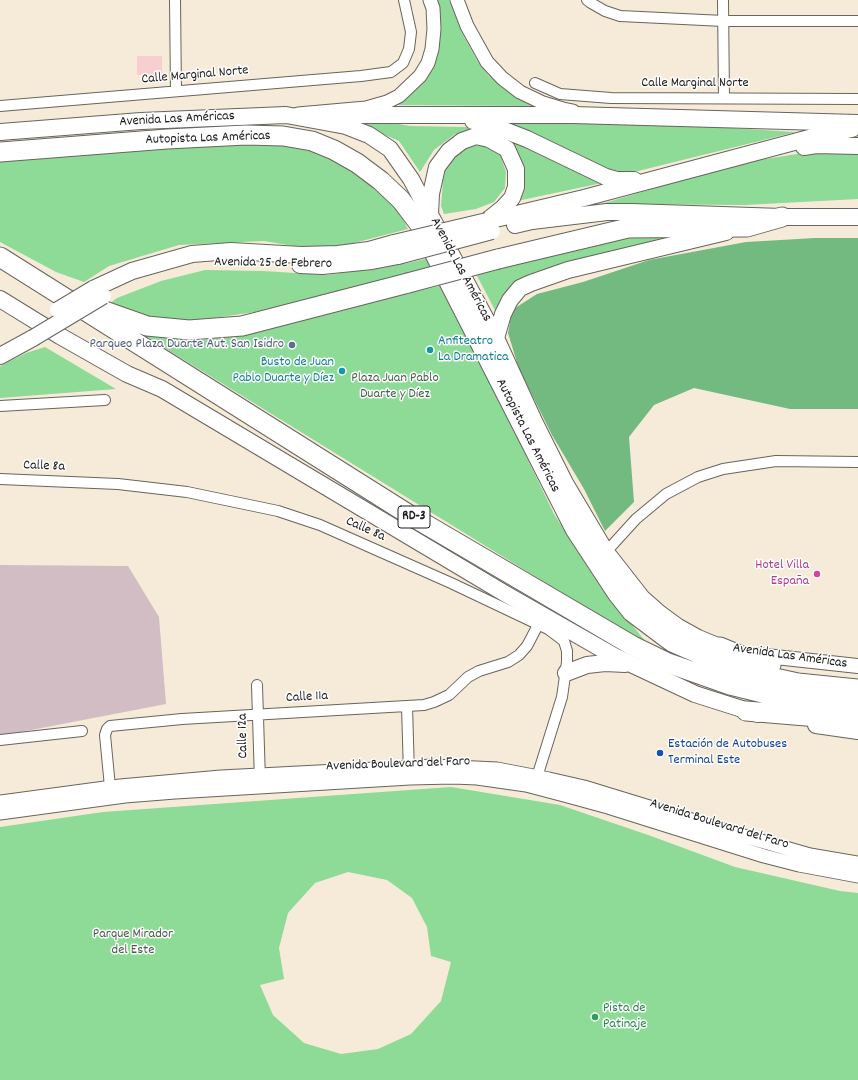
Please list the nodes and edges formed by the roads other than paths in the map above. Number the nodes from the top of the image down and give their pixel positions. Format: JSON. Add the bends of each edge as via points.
{"nodes":[{"id":1,"x":175,"y":0,"type":"edge"},
{"id":2,"x":404,"y":0,"type":"edge"},
{"id":3,"x":430,"y":0,"type":"edge"},
{"id":4,"x":457,"y":0,"type":"edge"},
{"id":5,"x":587,"y":0,"type":"edge"},
{"id":6,"x":723,"y":0,"type":"edge"},
{"id":7,"x":858,"y":20,"type":"edge"},
{"id":8,"x":724,"y":21,"type":"junction"},
{"id":9,"x":535,"y":83,"type":"dead end"},
{"id":10,"x":176,"y":91,"type":"junction"},
{"id":11,"x":724,"y":98,"type":"junction"},
{"id":12,"x":858,"y":99,"type":"edge"},
{"id":13,"x":0,"y":106,"type":"edge"},
{"id":14,"x":286,"y":115,"type":"junction"},
{"id":15,"x":442,"y":115,"type":"junction"},
{"id":16,"x":622,"y":118,"type":"junction"},
{"id":17,"x":858,"y":123,"type":"edge"},
{"id":18,"x":858,"y":128,"type":"edge"},
{"id":19,"x":0,"y":132,"type":"edge"},
{"id":20,"x":858,"y":146,"type":"edge"},
{"id":21,"x":0,"y":152,"type":"edge"},
{"id":22,"x":751,"y":154,"type":"junction"},
{"id":23,"x":677,"y":174,"type":"junction"},
{"id":24,"x":430,"y":214,"type":"junction"},
{"id":25,"x":858,"y":216,"type":"edge"},
{"id":26,"x":782,"y":218,"type":"junction"},
{"id":27,"x":489,"y":226,"type":"junction"},
{"id":28,"x":747,"y":227,"type":"junction"},
{"id":29,"x":0,"y":257,"type":"edge"},
{"id":30,"x":62,"y":296,"type":"junction"},
{"id":31,"x":0,"y":299,"type":"edge"},
{"id":32,"x":29,"y":335,"type":"junction"},
{"id":33,"x":496,"y":338,"type":"junction"},
{"id":34,"x":0,"y":345,"type":"edge"},
{"id":35,"x":0,"y":356,"type":"edge"},
{"id":36,"x":105,"y":400,"type":"dead end"},
{"id":37,"x":0,"y":406,"type":"edge"},
{"id":38,"x":858,"y":462,"type":"edge"},
{"id":39,"x":0,"y":479,"type":"edge"},
{"id":40,"x":606,"y":552,"type":"junction"},
{"id":41,"x":538,"y":625,"type":"junction"},
{"id":42,"x":567,"y":636,"type":"junction"},
{"id":43,"x":720,"y":647,"type":"junction"},
{"id":44,"x":631,"y":664,"type":"junction"},
{"id":45,"x":858,"y":666,"type":"edge"},
{"id":46,"x":566,"y":672,"type":"junction"},
{"id":47,"x":858,"y":676,"type":"edge"},
{"id":48,"x":257,"y":685,"type":"dead end"},
{"id":49,"x":858,"y":689,"type":"edge"},
{"id":50,"x":407,"y":706,"type":"junction"},
{"id":51,"x":858,"y":708,"type":"edge"},
{"id":52,"x":746,"y":711,"type":"junction"},
{"id":53,"x":258,"y":715,"type":"junction"},
{"id":54,"x":858,"y":720,"type":"edge"},
{"id":55,"x":82,"y":731,"type":"dead end"},
{"id":56,"x":858,"y":731,"type":"edge"},
{"id":57,"x":0,"y":740,"type":"edge"},
{"id":58,"x":409,"y":773,"type":"junction"},
{"id":59,"x":537,"y":777,"type":"junction"},
{"id":60,"x":260,"y":781,"type":"junction"},
{"id":61,"x":110,"y":787,"type":"junction"},
{"id":62,"x":0,"y":802,"type":"edge"},
{"id":63,"x":0,"y":813,"type":"edge"},
{"id":64,"x":858,"y":863,"type":"edge"},
{"id":65,"x":858,"y":876,"type":"edge"}],
"edges":[{"from":1,"to":10,"type":"street"},
{"from":2,"to":10,"type":"street","name":"Calle Marginal Norte","via":[[411,32],[409,49],[403,63],[391,72]]},
{"from":3,"to":14,"type":"street","via":[[434,29],[428,63],[420,76],[399,96],[366,108]]},
{"from":4,"to":16,"type":"street","via":[[467,26],[487,62],[520,92],[563,109]]},
{"from":5,"to":8,"type":"street","via":[[590,4],[620,16]]},
{"from":6,"to":8,"type":"street"},
{"from":7,"to":8,"type":"street"},
{"from":8,"to":11,"type":"street"},
{"from":9,"to":11,"type":"street","name":"Calle Marginal Norte","via":[[560,94],[611,98]]},
{"from":10,"to":13,"type":"street","name":"Calle Marginal Norte"},
{"from":11,"to":12,"type":"street","name":"Calle Marginal Norte"},
{"from":14,"to":15,"type":"main road"},
{"from":14,"to":19,"type":"main road","name":"Avenida Las Américas","via":[[141,121]]},
{"from":14,"to":24,"type":"main road","name":"Avenida Las Américas","via":[[346,126],[369,135],[390,149],[411,179]]},
{"from":15,"to":16,"type":"main road","via":[[573,115]]},
{"from":15,"to":23,"type":"main road","via":[[491,125],[612,179],[636,180]]},
{"from":16,"to":17,"type":"main road"},
{"from":18,"to":22,"type":"main road","via":[[813,136]]},
{"from":20,"to":22,"type":"main road","via":[[816,145]]},
{"from":21,"to":49,"type":"highway","name":"Autopista Las Américas","via":[[167,139],[283,136],[312,141],[357,163],[386,185],[420,225],[575,529],[632,612],[672,642],[734,669],[798,683]]},
{"from":22,"to":23,"type":"main road"},
{"from":23,"to":27,"type":"main road"},
{"from":24,"to":27,"type":"main road","via":[[436,166],[462,141],[476,136],[489,139],[507,149],[516,169],[516,187],[512,198]]},
{"from":24,"to":33,"type":"main road","name":"Avenida Las Américas"},
{"from":25,"to":26,"type":"main road"},
{"from":26,"to":27,"type":"main road","via":[[607,212]]},
{"from":26,"to":28,"type":"highway"},
{"from":27,"to":32,"type":"main road","name":"Avenida 25 de Febrero","bridge":true,"via":[[396,249],[372,261],[322,266],[238,260],[193,264],[143,276],[98,293]]},
{"from":28,"to":30,"type":"highway","bridge":true,"via":[[628,228],[242,326],[189,330],[147,326]]},
{"from":28,"to":33,"type":"main road","via":[[568,270],[531,283],[520,288],[510,300]]},
{"from":29,"to":30,"type":"highway","number":"RD-3"},
{"from":30,"to":51,"type":"highway","number":"RD-3","via":[[408,514],[633,646],[668,663],[730,685],[787,699]]},
{"from":31,"to":42,"type":"main road","via":[[127,374],[162,389]]},
{"from":32,"to":34,"type":"main road","name":"Avenida 25 de Febrero"},
{"from":32,"to":35,"type":"main road","name":"Avenida 25 de Febrero"},
{"from":33,"to":40,"type":"main road","name":"Avenida Las Américas","via":[[565,483]]},
{"from":36,"to":37,"type":"street"},
{"from":38,"to":40,"type":"street","via":[[770,462],[723,468],[698,477],[666,494],[636,520]]},
{"from":39,"to":41,"type":"street","name":"Calle 8a","via":[[118,484],[187,492],[278,511],[328,528]]},
{"from":40,"to":43,"type":"main road","name":"Avenida Las Américas","via":[[642,598],[659,613],[678,627]]},
{"from":41,"to":42,"type":"street","name":"Calle 8a"},
{"from":41,"to":50,"type":"street","name":"Calle 11a","via":[[527,646],[508,662],[479,671],[468,677],[449,695],[434,702]]},
{"from":42,"to":44,"type":"main road"},
{"from":42,"to":46,"type":"street"},
{"from":43,"to":45,"type":"main road","name":"Avenida Las Américas","via":[[778,658]]},
{"from":43,"to":47,"type":"highway","via":[[749,659],[779,666]]},
{"from":44,"to":46,"type":"main road","via":[[593,664]]},
{"from":44,"to":52,"type":"main road","via":[[695,694]]},
{"from":46,"to":59,"type":"street","via":[[562,697]]},
{"from":48,"to":53,"type":"street","name":"Calle 12a"},
{"from":50,"to":53,"type":"street","name":"Calle 11a"},
{"from":50,"to":58,"type":"street"},
{"from":52,"to":54,"type":"highway"},
{"from":52,"to":56,"type":"main road","via":[[788,721]]},
{"from":53,"to":60,"type":"street","name":"Calle 12a"},
{"from":53,"to":61,"type":"street","name":"Calle 11a","via":[[182,718],[110,726],[105,735]]},
{"from":55,"to":57,"type":"street"},
{"from":58,"to":59,"type":"street","name":"Avenida Boulevard del Faro","via":[[434,766],[497,769]]},
{"from":58,"to":60,"type":"street","name":"Avenida Boulevard del Faro"},
{"from":58,"to":65,"type":"street","name":"Avenida Boulevard del Faro","via":[[526,785],[608,807],[764,856],[806,867]]},
{"from":59,"to":64,"type":"street","name":"Avenida Boulevard del Faro","via":[[584,787],[747,838]]},
{"from":60,"to":61,"type":"street","name":"Avenida Boulevard del Faro","via":[[221,777]]},
{"from":60,"to":63,"type":"street","name":"Avenida Boulevard del Faro"},
{"from":61,"to":62,"type":"street","name":"Avenida Boulevard del Faro"}]}
